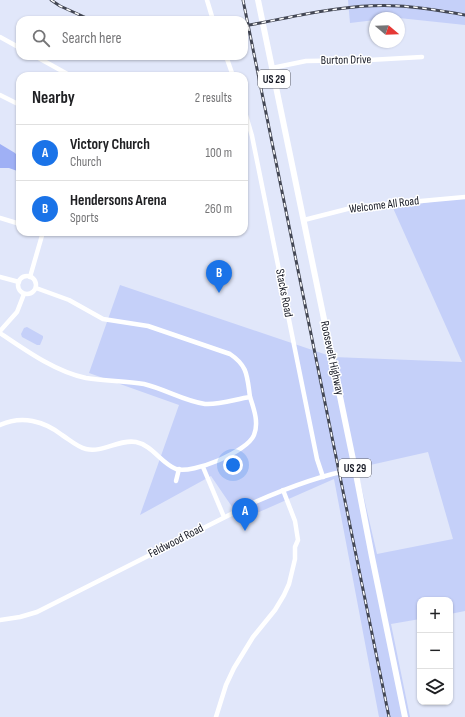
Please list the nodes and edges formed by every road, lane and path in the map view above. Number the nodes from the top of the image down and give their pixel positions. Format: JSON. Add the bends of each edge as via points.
{"nodes":[{"id":1,"x":207,"y":0,"type":"edge"},
{"id":2,"x":258,"y":0,"type":"edge"},
{"id":3,"x":212,"y":16,"type":"edge"},
{"id":4,"x":0,"y":37,"type":"edge"},
{"id":5,"x":16,"y":46,"type":"edge"},
{"id":6,"x":422,"y":57,"type":"dead end"},
{"id":7,"x":42,"y":60,"type":"edge"},
{"id":8,"x":227,"y":60,"type":"edge"},
{"id":9,"x":272,"y":68,"type":"junction"},
{"id":10,"x":64,"y":72,"type":"edge"},
{"id":11,"x":232,"y":72,"type":"edge"},
{"id":12,"x":0,"y":95,"type":"edge"},
{"id":13,"x":16,"y":103,"type":"edge"},
{"id":14,"x":248,"y":122,"type":"edge"},
{"id":15,"x":465,"y":196,"type":"edge"},
{"id":16,"x":0,"y":218,"type":"edge"},
{"id":17,"x":304,"y":220,"type":"junction"},
{"id":18,"x":16,"y":223,"type":"edge"},
{"id":19,"x":43,"y":236,"type":"edge"},
{"id":20,"x":0,"y":277,"type":"edge"},
{"id":21,"x":30,"y":277,"type":"junction"},
{"id":22,"x":19,"y":282,"type":"junction"},
{"id":23,"x":36,"y":288,"type":"junction"},
{"id":24,"x":24,"y":294,"type":"junction"},
{"id":25,"x":0,"y":332,"type":"edge"},
{"id":26,"x":250,"y":397,"type":"junction"},
{"id":27,"x":0,"y":425,"type":"edge"},
{"id":28,"x":203,"y":467,"type":"junction"},
{"id":29,"x":179,"y":469,"type":"junction"},
{"id":30,"x":355,"y":469,"type":"junction"},
{"id":31,"x":323,"y":477,"type":"junction"},
{"id":32,"x":176,"y":481,"type":"dead end"},
{"id":33,"x":283,"y":490,"type":"junction"},
{"id":34,"x":224,"y":516,"type":"junction"},
{"id":35,"x":0,"y":620,"type":"edge"},
{"id":36,"x":216,"y":717,"type":"edge"},
{"id":37,"x":405,"y":717,"type":"edge"}],
"edges":[{"from":1,"to":3,"type":"street"},
{"from":2,"to":9,"type":"main road","name":"Roosevelt Highway","number":"US 29"},
{"from":4,"to":5,"type":"street"},
{"from":6,"to":9,"type":"street","name":"Burton Drive","via":[[306,61]]},
{"from":7,"to":10,"type":"street"},
{"from":8,"to":11,"type":"street"},
{"from":9,"to":17,"type":"main road","name":"Roosevelt Highway","number":"US 29"},
{"from":12,"to":13,"type":"street"},
{"from":14,"to":31,"type":"street","name":"Stacks Road","via":[[317,459]]},
{"from":15,"to":17,"type":"street","name":"Welcome All Road","via":[[355,208]]},
{"from":16,"to":18,"type":"street"},
{"from":17,"to":30,"type":"main road","name":"Roosevelt Highway","number":"US 29"},
{"from":19,"to":21,"type":"street"},
{"from":20,"to":22,"type":"street"},
{"from":21,"to":22,"type":"street","via":[[24,277]]},
{"from":21,"to":23,"type":"street","via":[[36,281]]},
{"from":22,"to":24,"type":"street","via":[[19,290]]},
{"from":23,"to":24,"type":"street","via":[[30,294]]},
{"from":23,"to":26,"type":"street","via":[[69,300],[103,318],[148,326],[230,354],[240,361],[246,371]]},
{"from":24,"to":25,"type":"street","via":[[20,307]]},
{"from":25,"to":26,"type":"street","via":[[32,355],[86,378],[144,384],[205,404]]},
{"from":26,"to":28,"type":"street","via":[[256,420],[251,440],[240,450]]},
{"from":27,"to":29,"type":"street","via":[[5,422],[37,421],[87,450],[127,442],[138,443]]},
{"from":28,"to":29,"type":"street"},
{"from":28,"to":34,"type":"street"},
{"from":29,"to":32,"type":"street"},
{"from":30,"to":31,"type":"street","name":"Feldwood Road"},
{"from":30,"to":37,"type":"main road","name":"Roosevelt Highway","number":"US 29"},
{"from":31,"to":33,"type":"street","name":"Feldwood Road"},
{"from":33,"to":34,"type":"street","name":"Feldwood Road"},
{"from":33,"to":36,"type":"street","via":[[295,520],[298,540],[289,584],[275,610],[244,650],[234,668]]},
{"from":34,"to":35,"type":"street","name":"Feldwood Road","via":[[37,612],[20,618]]}]}
